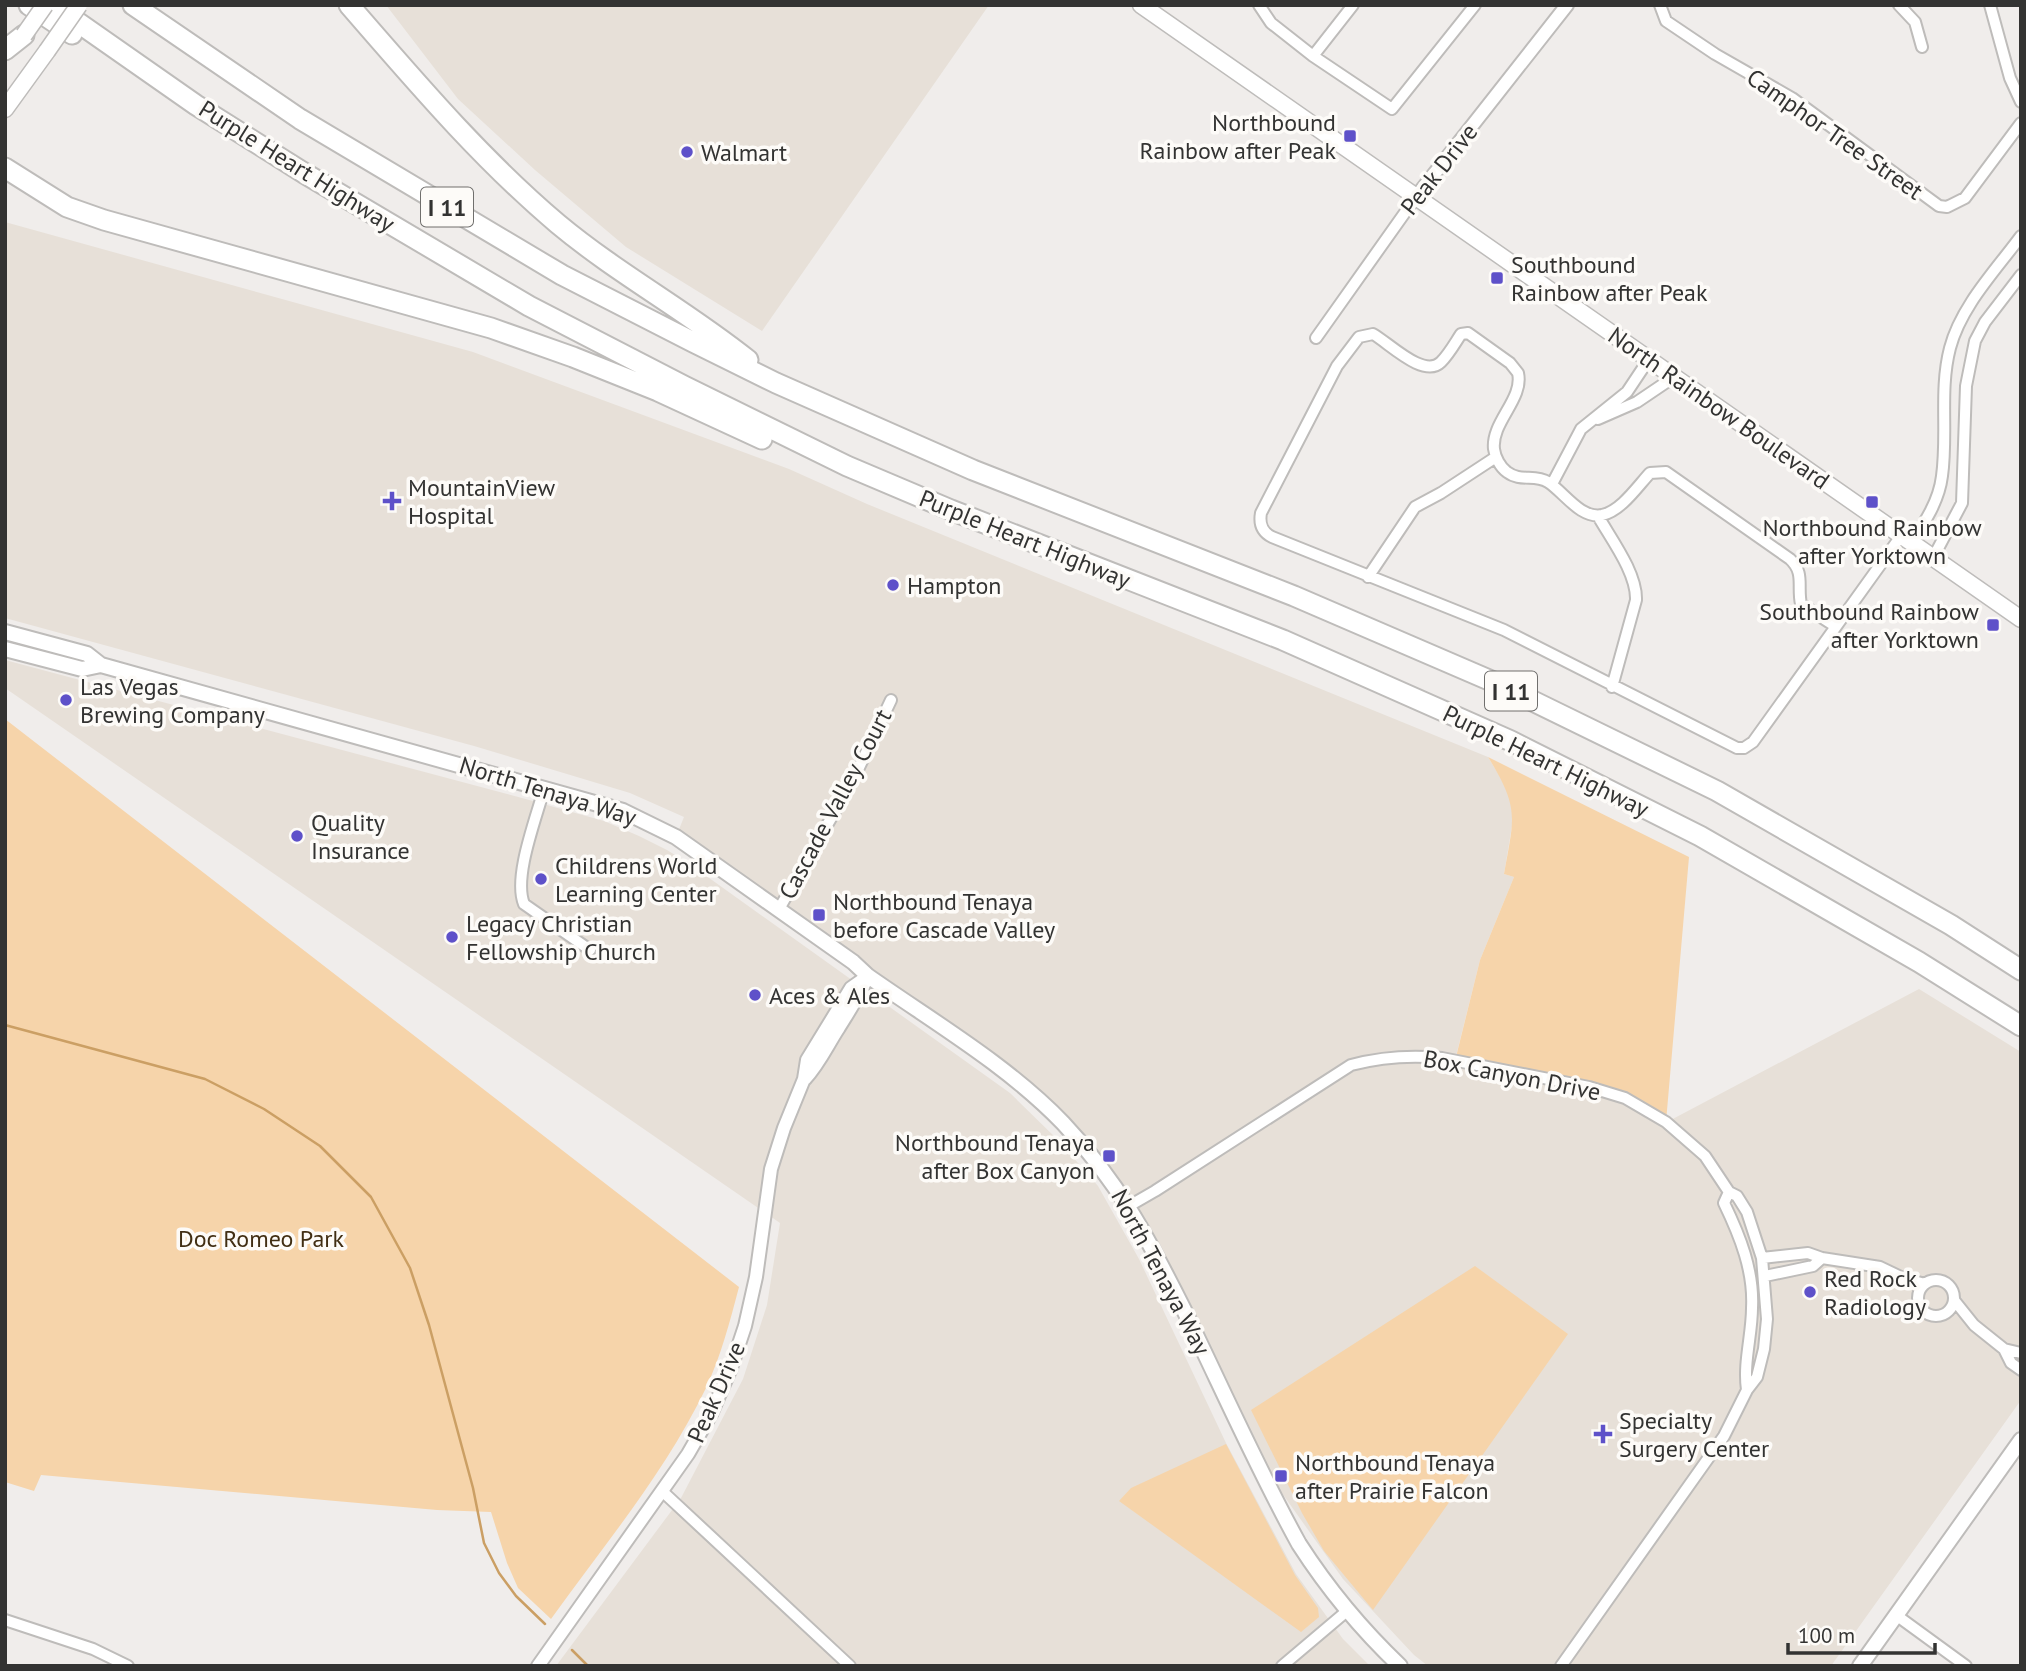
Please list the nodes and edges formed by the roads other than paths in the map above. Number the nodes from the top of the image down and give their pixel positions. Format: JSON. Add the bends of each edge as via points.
{"nodes":[{"id":1,"x":29,"y":5,"type":"edge"},
{"id":2,"x":45,"y":5,"type":"edge"},
{"id":3,"x":53,"y":5,"type":"edge"},
{"id":4,"x":79,"y":5,"type":"edge"},
{"id":5,"x":133,"y":5,"type":"edge"},
{"id":6,"x":349,"y":5,"type":"edge"},
{"id":7,"x":1142,"y":5,"type":"edge"},
{"id":8,"x":1259,"y":5,"type":"edge"},
{"id":9,"x":1353,"y":5,"type":"edge"},
{"id":10,"x":1475,"y":5,"type":"edge"},
{"id":11,"x":1567,"y":5,"type":"edge"},
{"id":12,"x":1899,"y":5,"type":"edge"},
{"id":13,"x":1990,"y":5,"type":"edge"},
{"id":14,"x":1660,"y":6,"type":"edge"},
{"id":15,"x":24,"y":35,"type":"junction"},
{"id":16,"x":1922,"y":47,"type":"dead end"},
{"id":17,"x":5,"y":50,"type":"edge"},
{"id":18,"x":1313,"y":56,"type":"junction"},
{"id":19,"x":5,"y":62,"type":"edge"},
{"id":20,"x":2021,"y":102,"type":"edge"},
{"id":21,"x":196,"y":105,"type":"junction"},
{"id":22,"x":5,"y":109,"type":"edge"},
{"id":23,"x":2021,"y":123,"type":"edge"},
{"id":24,"x":5,"y":168,"type":"edge"},
{"id":25,"x":5,"y":183,"type":"edge"},
{"id":26,"x":43,"y":194,"type":"junction"},
{"id":27,"x":1416,"y":197,"type":"junction"},
{"id":28,"x":2021,"y":236,"type":"edge"},
{"id":29,"x":2021,"y":275,"type":"edge"},
{"id":30,"x":1316,"y":338,"type":"dead end"},
{"id":31,"x":1649,"y":359,"type":"junction"},
{"id":32,"x":1674,"y":377,"type":"junction"},
{"id":33,"x":776,"y":383,"type":"junction"},
{"id":34,"x":1589,"y":422,"type":"junction"},
{"id":35,"x":1496,"y":457,"type":"junction"},
{"id":36,"x":1552,"y":484,"type":"junction"},
{"id":37,"x":1598,"y":516,"type":"junction"},
{"id":38,"x":1906,"y":539,"type":"junction"},
{"id":39,"x":1027,"y":542,"type":"junction"},
{"id":40,"x":1933,"y":558,"type":"junction"},
{"id":41,"x":1368,"y":576,"type":"junction"},
{"id":42,"x":2021,"y":620,"type":"edge"},
{"id":43,"x":1835,"y":626,"type":"junction"},
{"id":44,"x":5,"y":632,"type":"edge"},
{"id":45,"x":5,"y":649,"type":"edge"},
{"id":46,"x":101,"y":665,"type":"junction"},
{"id":47,"x":1612,"y":687,"type":"junction"},
{"id":48,"x":891,"y":700,"type":"dead end"},
{"id":49,"x":544,"y":789,"type":"junction"},
{"id":50,"x":779,"y":909,"type":"junction"},
{"id":51,"x":590,"y":950,"type":"dead end"},
{"id":52,"x":2021,"y":970,"type":"edge"},
{"id":53,"x":869,"y":976,"type":"junction"},
{"id":54,"x":2021,"y":1026,"type":"edge"},
{"id":55,"x":1729,"y":1192,"type":"junction"},
{"id":56,"x":1129,"y":1206,"type":"junction"},
{"id":57,"x":1762,"y":1258,"type":"junction"},
{"id":58,"x":1822,"y":1258,"type":"junction"},
{"id":59,"x":1765,"y":1276,"type":"junction"},
{"id":60,"x":1903,"y":1278,"type":"junction"},
{"id":61,"x":1925,"y":1284,"type":"junction"},
{"id":62,"x":1918,"y":1294,"type":"junction"},
{"id":63,"x":1954,"y":1300,"type":"junction"},
{"id":64,"x":1945,"y":1315,"type":"junction"},
{"id":65,"x":1975,"y":1325,"type":"junction"},
{"id":66,"x":2004,"y":1349,"type":"junction"},
{"id":67,"x":2021,"y":1353,"type":"edge"},
{"id":68,"x":2021,"y":1370,"type":"edge"},
{"id":69,"x":1747,"y":1390,"type":"junction"},
{"id":70,"x":2021,"y":1440,"type":"edge"},
{"id":71,"x":662,"y":1491,"type":"junction"},
{"id":72,"x":1347,"y":1611,"type":"junction"},
{"id":73,"x":1896,"y":1615,"type":"junction"},
{"id":74,"x":5,"y":1620,"type":"edge"},
{"id":75,"x":128,"y":1666,"type":"edge"},
{"id":76,"x":538,"y":1666,"type":"edge"},
{"id":77,"x":850,"y":1666,"type":"edge"},
{"id":78,"x":1282,"y":1666,"type":"edge"},
{"id":79,"x":1400,"y":1666,"type":"edge"},
{"id":80,"x":1561,"y":1666,"type":"edge"},
{"id":81,"x":1860,"y":1666,"type":"edge"},
{"id":82,"x":1966,"y":1666,"type":"edge"}],
"edges":[{"from":1,"to":21,"type":"highway","via":[[121,67]]},
{"from":2,"to":15,"type":"main road","bridge":true},
{"from":3,"to":21,"type":"highway","name":"Purple Heart Highway","number":"I 11"},
{"from":4,"to":22,"type":"main road","bridge":true},
{"from":5,"to":33,"type":"highway","name":"Purple Heart Highway","number":"I 11","via":[[300,119],[562,275]]},
{"from":6,"to":33,"type":"highway","via":[[516,187],[604,260],[718,335]]},
{"from":7,"to":27,"type":"main road","name":"North Rainbow Boulevard"},
{"from":8,"to":18,"type":"street","via":[[1270,23]]},
{"from":9,"to":18,"type":"street"},
{"from":10,"to":18,"type":"street","via":[[1392,109]]},
{"from":11,"to":27,"type":"street","name":"Peak Drive"},
{"from":12,"to":16,"type":"street","via":[[1915,22]]},
{"from":13,"to":20,"type":"street"},
{"from":14,"to":23,"type":"street","name":"Camphor Tree Street","via":[[1666,21],[1791,98],[1939,206],[1965,198]]},
{"from":15,"to":17,"type":"highway"},
{"from":15,"to":19,"type":"main road"},
{"from":21,"to":39,"type":"highway","name":"Purple Heart Highway","number":"I 11","via":[[529,306],[847,466]]},
{"from":24,"to":26,"type":"highway"},
{"from":25,"to":26,"type":"highway"},
{"from":26,"to":39,"type":"highway","via":[[104,220],[531,341],[658,391],[970,530]]},
{"from":27,"to":30,"type":"street","name":"Peak Drive"},
{"from":27,"to":31,"type":"main road","name":"North Rainbow Boulevard"},
{"from":28,"to":38,"type":"street","via":[[1967,309],[1950,346],[1944,376],[1942,475],[1931,512]]},
{"from":29,"to":40,"type":"street","via":[[1975,341],[1966,386],[1962,502]]},
{"from":31,"to":32,"type":"main road","name":"North Rainbow Boulevard"},
{"from":31,"to":34,"type":"street","via":[[1627,392]]},
{"from":32,"to":34,"type":"street","via":[[1637,402]]},
{"from":32,"to":38,"type":"main road","name":"North Rainbow Boulevard"},
{"from":33,"to":52,"type":"highway","name":"Purple Heart Highway","number":"I 11","via":[[973,470],[1294,596],[1496,683],[1717,791]]},
{"from":34,"to":36,"type":"street","via":[[1575,436]]},
{"from":35,"to":36,"type":"street","via":[[1516,477]]},
{"from":35,"to":41,"type":"street","via":[[1415,507]]},
{"from":35,"to":41,"type":"street","via":[[1497,432],[1519,379],[1510,363],[1468,333],[1461,334],[1440,363],[1429,367],[1373,334],[1359,337],[1337,366],[1260,519],[1263,530],[1272,537]]},
{"from":36,"to":37,"type":"street","via":[[1573,503]]},
{"from":37,"to":43,"type":"street","via":[[1612,511],[1650,473],[1670,474],[1790,559],[1801,576],[1801,604]]},
{"from":37,"to":47,"type":"street","via":[[1636,592]]},
{"from":38,"to":40,"type":"main road","name":"North Rainbow Boulevard"},
{"from":38,"to":43,"type":"street"},
{"from":39,"to":54,"type":"highway","name":"Purple Heart Highway","number":"I 11","via":[[1283,640],[1608,788],[1700,836]]},
{"from":40,"to":42,"type":"main road","name":"North Rainbow Boulevard"},
{"from":41,"to":47,"type":"street","via":[[1504,630]]},
{"from":43,"to":47,"type":"street","via":[[1754,742],[1744,748]]},
{"from":44,"to":46,"type":"main road","name":"North Tenaya Way","via":[[87,654]]},
{"from":45,"to":46,"type":"main road","name":"North Tenaya Way","via":[[82,669]]},
{"from":46,"to":49,"type":"main road","name":"North Tenaya Way"},
{"from":48,"to":50,"type":"street","name":"Cascade Valley Court","via":[[838,809]]},
{"from":49,"to":50,"type":"main road","name":"North Tenaya Way","via":[[649,822]]},
{"from":49,"to":51,"type":"street","via":[[519,892],[524,904]]},
{"from":50,"to":53,"type":"main road","name":"North Tenaya Way"},
{"from":53,"to":56,"type":"main road","name":"North Tenaya Way","via":[[1031,1093],[1091,1154]]},
{"from":53,"to":71,"type":"street","name":"Peak Drive","via":[[818,1064],[804,1079],[784,1128],[771,1169],[756,1278],[737,1352],[705,1424]]},
{"from":55,"to":56,"type":"street","name":"Box Canyon Drive","via":[[1705,1156],[1667,1122],[1625,1098],[1589,1087],[1417,1056],[1351,1065]]},
{"from":55,"to":57,"type":"street","name":"Box Canyon Drive","via":[[1747,1212]]},
{"from":55,"to":69,"type":"street","name":"Box Canyon Drive","via":[[1724,1203],[1741,1240],[1753,1306]]},
{"from":56,"to":72,"type":"main road","name":"North Tenaya Way","via":[[1284,1517]]},
{"from":57,"to":58,"type":"street","via":[[1808,1253]]},
{"from":57,"to":59,"type":"street","name":"Box Canyon Drive"},
{"from":58,"to":59,"type":"street","via":[[1813,1266]]},
{"from":58,"to":60,"type":"street","via":[[1880,1267]]},
{"from":59,"to":69,"type":"street","name":"Box Canyon Drive","via":[[1764,1349],[1758,1377]]},
{"from":60,"to":61,"type":"street"},
{"from":60,"to":62,"type":"street"},
{"from":61,"to":62,"type":"street"},
{"from":61,"to":63,"type":"street","via":[[1943,1281],[1952,1289]]},
{"from":62,"to":64,"type":"street","via":[[1923,1311],[1933,1317]]},
{"from":63,"to":64,"type":"street"},
{"from":63,"to":65,"type":"street"},
{"from":64,"to":65,"type":"street"},
{"from":65,"to":66,"type":"street"},
{"from":66,"to":67,"type":"street"},
{"from":66,"to":68,"type":"street"},
{"from":69,"to":80,"type":"street","name":"Box Canyon Drive","via":[[1724,1436]]},
{"from":70,"to":73,"type":"main road"},
{"from":71,"to":76,"type":"street","name":"Peak Drive"},
{"from":71,"to":77,"type":"street"},
{"from":72,"to":78,"type":"street"},
{"from":72,"to":79,"type":"main road","name":"North Tenaya Way"},
{"from":73,"to":81,"type":"main road"},
{"from":73,"to":82,"type":"street"},
{"from":74,"to":75,"type":"street","via":[[93,1649]]}]}
